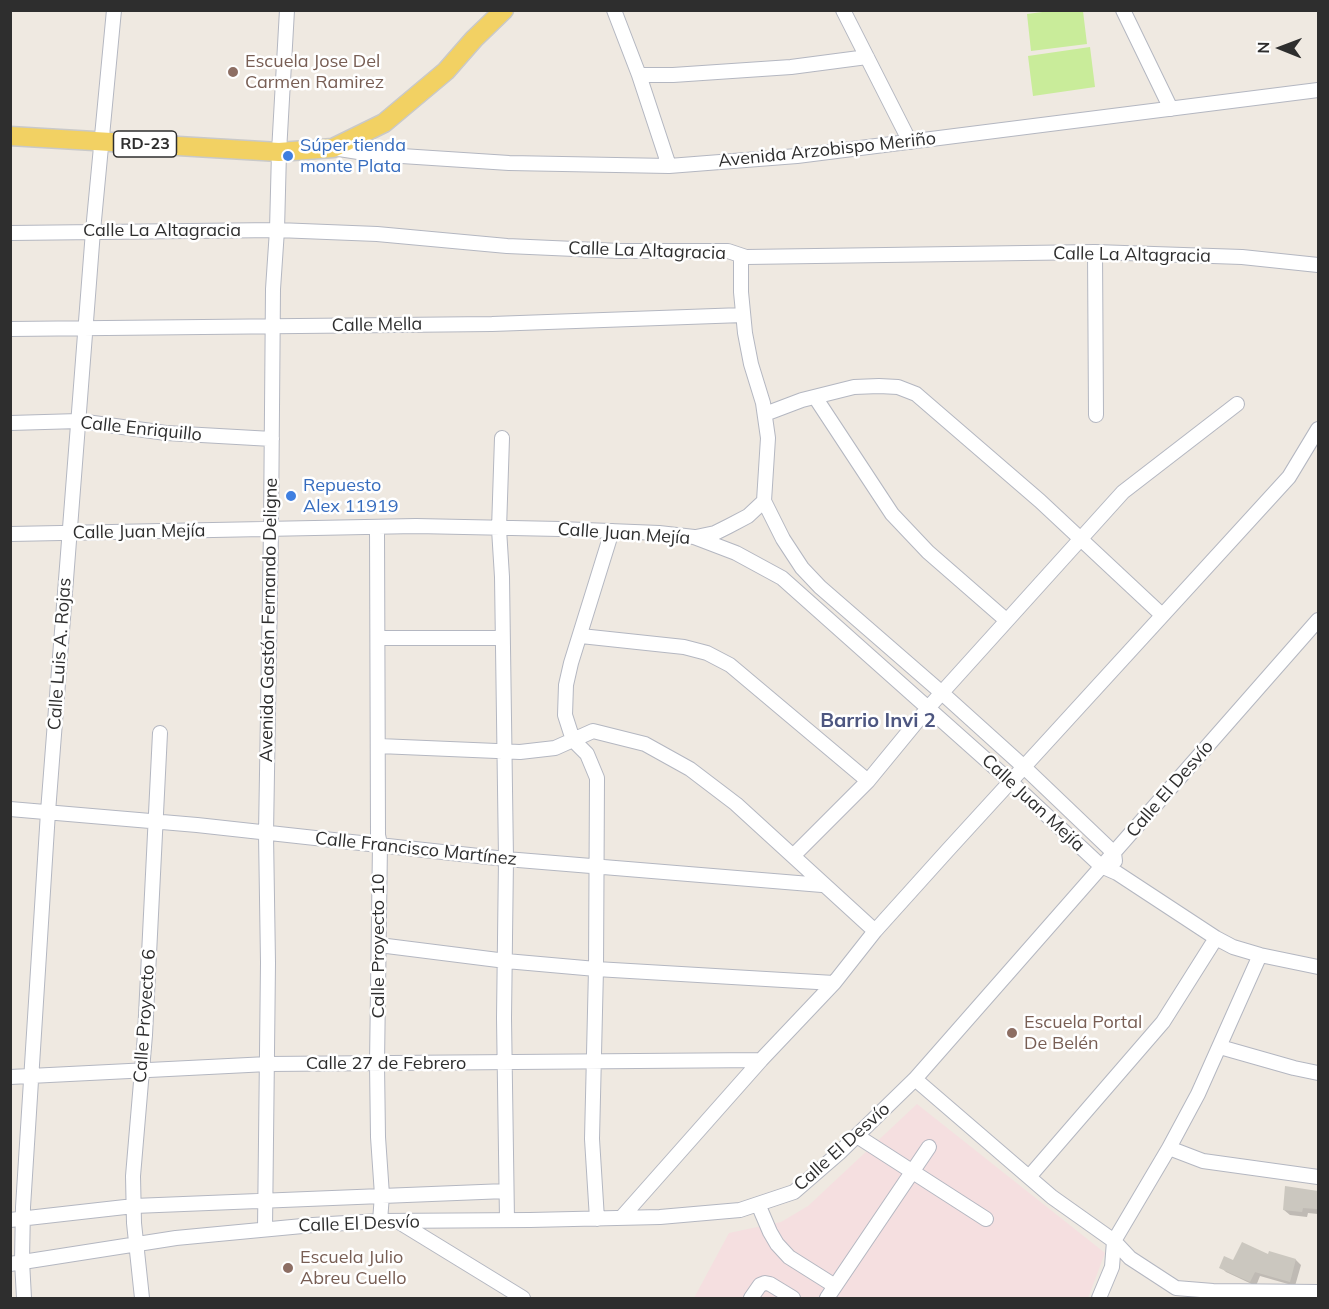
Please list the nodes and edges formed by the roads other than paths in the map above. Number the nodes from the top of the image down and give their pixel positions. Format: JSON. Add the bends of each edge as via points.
{"nodes":[{"id":1,"x":114,"y":10,"type":"edge"},
{"id":2,"x":287,"y":10,"type":"edge"},
{"id":3,"x":504,"y":10,"type":"edge"},
{"id":4,"x":614,"y":10,"type":"edge"},
{"id":5,"x":843,"y":10,"type":"edge"},
{"id":6,"x":1123,"y":10,"type":"edge"},
{"id":7,"x":867,"y":57,"type":"junction"},
{"id":8,"x":639,"y":75,"type":"junction"},
{"id":9,"x":1318,"y":90,"type":"edge"},
{"id":10,"x":1171,"y":109,"type":"junction"},
{"id":11,"x":10,"y":136,"type":"edge"},
{"id":12,"x":100,"y":141,"type":"junction"},
{"id":13,"x":910,"y":142,"type":"junction"},
{"id":14,"x":333,"y":148,"type":"junction"},
{"id":15,"x":279,"y":152,"type":"junction"},
{"id":16,"x":669,"y":166,"type":"junction"},
{"id":17,"x":278,"y":230,"type":"junction"},
{"id":18,"x":93,"y":231,"type":"junction"},
{"id":19,"x":10,"y":233,"type":"edge"},
{"id":20,"x":1095,"y":252,"type":"junction"},
{"id":21,"x":741,"y":256,"type":"junction"},
{"id":22,"x":1318,"y":265,"type":"edge"},
{"id":23,"x":743,"y":315,"type":"junction"},
{"id":24,"x":273,"y":326,"type":"junction"},
{"id":25,"x":10,"y":328,"type":"edge"},
{"id":26,"x":86,"y":328,"type":"junction"},
{"id":27,"x":815,"y":397,"type":"junction"},
{"id":28,"x":1237,"y":404,"type":"dead end"},
{"id":29,"x":765,"y":414,"type":"junction"},
{"id":30,"x":1096,"y":415,"type":"dead end"},
{"id":31,"x":79,"y":421,"type":"junction"},
{"id":32,"x":10,"y":423,"type":"edge"},
{"id":33,"x":1318,"y":429,"type":"edge"},
{"id":34,"x":502,"y":438,"type":"dead end"},
{"id":35,"x":272,"y":439,"type":"junction"},
{"id":36,"x":765,"y":501,"type":"junction"},
{"id":37,"x":377,"y":527,"type":"junction"},
{"id":38,"x":271,"y":528,"type":"junction"},
{"id":39,"x":499,"y":529,"type":"junction"},
{"id":40,"x":612,"y":531,"type":"junction"},
{"id":41,"x":70,"y":533,"type":"junction"},
{"id":42,"x":10,"y":534,"type":"edge"},
{"id":43,"x":693,"y":537,"type":"junction"},
{"id":44,"x":1080,"y":539,"type":"junction"},
{"id":45,"x":1162,"y":615,"type":"junction"},
{"id":46,"x":1006,"y":620,"type":"junction"},
{"id":47,"x":1318,"y":620,"type":"edge"},
{"id":48,"x":580,"y":636,"type":"junction"},
{"id":49,"x":379,"y":638,"type":"junction"},
{"id":50,"x":502,"y":638,"type":"junction"},
{"id":51,"x":942,"y":693,"type":"junction"},
{"id":52,"x":928,"y":708,"type":"junction"},
{"id":53,"x":160,"y":733,"type":"dead end"},
{"id":54,"x":573,"y":740,"type":"junction"},
{"id":55,"x":379,"y":746,"type":"junction"},
{"id":56,"x":503,"y":753,"type":"junction"},
{"id":57,"x":1024,"y":767,"type":"junction"},
{"id":58,"x":868,"y":781,"type":"junction"},
{"id":59,"x":1011,"y":782,"type":"junction"},
{"id":60,"x":10,"y":809,"type":"edge"},
{"id":61,"x":48,"y":812,"type":"junction"},
{"id":62,"x":156,"y":821,"type":"junction"},
{"id":63,"x":266,"y":834,"type":"junction"},
{"id":64,"x":380,"y":844,"type":"junction"},
{"id":65,"x":1114,"y":853,"type":"junction"},
{"id":66,"x":793,"y":856,"type":"junction"},
{"id":67,"x":506,"y":859,"type":"junction"},
{"id":68,"x":1101,"y":866,"type":"junction"},
{"id":69,"x":597,"y":868,"type":"junction"},
{"id":70,"x":1117,"y":873,"type":"junction"},
{"id":71,"x":822,"y":885,"type":"junction"},
{"id":72,"x":875,"y":931,"type":"junction"},
{"id":73,"x":1216,"y":938,"type":"junction"},
{"id":74,"x":379,"y":945,"type":"junction"},
{"id":75,"x":1260,"y":955,"type":"junction"},
{"id":76,"x":506,"y":961,"type":"junction"},
{"id":77,"x":1318,"y":967,"type":"edge"},
{"id":78,"x":596,"y":969,"type":"junction"},
{"id":79,"x":834,"y":983,"type":"junction"},
{"id":80,"x":1220,"y":1047,"type":"junction"},
{"id":81,"x":761,"y":1060,"type":"junction"},
{"id":82,"x":593,"y":1061,"type":"junction"},
{"id":83,"x":505,"y":1063,"type":"junction"},
{"id":84,"x":268,"y":1064,"type":"junction"},
{"id":85,"x":377,"y":1064,"type":"junction"},
{"id":86,"x":142,"y":1070,"type":"junction"},
{"id":87,"x":1318,"y":1073,"type":"edge"},
{"id":88,"x":32,"y":1076,"type":"junction"},
{"id":89,"x":10,"y":1077,"type":"edge"},
{"id":90,"x":915,"y":1079,"type":"junction"},
{"id":91,"x":857,"y":1136,"type":"junction"},
{"id":92,"x":929,"y":1147,"type":"dead end"},
{"id":93,"x":1169,"y":1148,"type":"junction"},
{"id":94,"x":912,"y":1172,"type":"junction"},
{"id":95,"x":1029,"y":1177,"type":"junction"},
{"id":96,"x":1318,"y":1177,"type":"edge"},
{"id":97,"x":506,"y":1191,"type":"junction"},
{"id":98,"x":382,"y":1195,"type":"junction"},
{"id":99,"x":266,"y":1202,"type":"junction"},
{"id":100,"x":758,"y":1204,"type":"junction"},
{"id":101,"x":134,"y":1206,"type":"junction"},
{"id":102,"x":622,"y":1217,"type":"junction"},
{"id":103,"x":597,"y":1219,"type":"junction"},
{"id":104,"x":17,"y":1220,"type":"edge"},
{"id":105,"x":507,"y":1220,"type":"junction"},
{"id":106,"x":986,"y":1220,"type":"dead end"},
{"id":107,"x":380,"y":1221,"type":"junction"},
{"id":108,"x":399,"y":1222,"type":"junction"},
{"id":109,"x":266,"y":1229,"type":"junction"},
{"id":110,"x":1114,"y":1241,"type":"junction"},
{"id":111,"x":136,"y":1244,"type":"junction"},
{"id":112,"x":16,"y":1262,"type":"edge"},
{"id":113,"x":835,"y":1286,"type":"junction"},
{"id":114,"x":1318,"y":1292,"type":"edge"},
{"id":115,"x":24,"y":1299,"type":"edge"},
{"id":116,"x":142,"y":1299,"type":"edge"},
{"id":117,"x":524,"y":1299,"type":"edge"},
{"id":118,"x":751,"y":1299,"type":"edge"},
{"id":119,"x":793,"y":1299,"type":"edge"},
{"id":120,"x":827,"y":1299,"type":"edge"},
{"id":121,"x":1099,"y":1299,"type":"edge"}],
"edges":[{"from":1,"to":12,"type":"street","name":"Calle Luis A. Rojas"},
{"from":2,"to":15,"type":"street","name":"Avenida Gastón Fernando Deligne"},
{"from":3,"to":14,"type":"main road","number":"RD-23","via":[[446,71],[384,123]]},
{"from":4,"to":8,"type":"street"},
{"from":5,"to":7,"type":"street"},
{"from":6,"to":10,"type":"street"},
{"from":7,"to":8,"type":"street","via":[[792,67]]},
{"from":7,"to":13,"type":"street"},
{"from":8,"to":16,"type":"street"},
{"from":9,"to":10,"type":"street","name":"Avenida Arzobispo Meriño"},
{"from":10,"to":13,"type":"street","name":"Avenida Arzobispo Meriño"},
{"from":11,"to":12,"type":"main road","number":"RD-23"},
{"from":12,"to":15,"type":"main road","number":"RD-23"},
{"from":12,"to":18,"type":"street","name":"Calle Luis A. Rojas"},
{"from":13,"to":16,"type":"street","name":"Avenida Arzobispo Meriño"},
{"from":14,"to":15,"type":"main road","number":"RD-23"},
{"from":14,"to":16,"type":"street","name":"Avenida Arzobispo Meriño","via":[[509,163]]},
{"from":15,"to":17,"type":"street","name":"Avenida Gastón Fernando Deligne"},
{"from":17,"to":18,"type":"street","name":"Calle La Altagracia"},
{"from":17,"to":21,"type":"street","name":"Calle La Altagracia","via":[[609,251],[728,251]]},
{"from":17,"to":24,"type":"street","name":"Avenida Gastón Fernando Deligne"},
{"from":18,"to":19,"type":"street","name":"Calle La Altagracia"},
{"from":18,"to":26,"type":"street","name":"Calle Luis A. Rojas"},
{"from":20,"to":21,"type":"street","name":"Calle La Altagracia"},
{"from":20,"to":22,"type":"street","name":"Calle La Altagracia","via":[[1242,257]]},
{"from":20,"to":30,"type":"street"},
{"from":21,"to":23,"type":"street"},
{"from":23,"to":24,"type":"street","name":"Calle Mella","via":[[492,324]]},
{"from":23,"to":29,"type":"street"},
{"from":24,"to":26,"type":"street","name":"Calle Mella"},
{"from":24,"to":35,"type":"street","name":"Avenida Gastón Fernando Deligne"},
{"from":25,"to":26,"type":"street","name":"Calle Mella"},
{"from":26,"to":31,"type":"street","name":"Calle Luis A. Rojas"},
{"from":27,"to":29,"type":"street"},
{"from":27,"to":44,"type":"street","via":[[854,387],[879,386],[898,387],[916,394]]},
{"from":27,"to":46,"type":"street","via":[[891,514]]},
{"from":28,"to":44,"type":"street","via":[[1123,492]]},
{"from":29,"to":36,"type":"street"},
{"from":31,"to":32,"type":"street","name":"Calle Enriquillo"},
{"from":31,"to":35,"type":"street","name":"Calle Enriquillo","via":[[166,433]]},
{"from":31,"to":41,"type":"street","name":"Calle Luis A. Rojas"},
{"from":33,"to":45,"type":"street","via":[[1289,477]]},
{"from":34,"to":39,"type":"street"},
{"from":35,"to":38,"type":"street","name":"Avenida Gastón Fernando Deligne"},
{"from":36,"to":43,"type":"street","via":[[748,516],[715,533]]},
{"from":36,"to":51,"type":"street","name":"Calle Juan Mejía","via":[[783,539],[820,588]]},
{"from":37,"to":38,"type":"street","name":"Calle Juan Mejía"},
{"from":37,"to":39,"type":"street","name":"Calle Juan Mejía"},
{"from":37,"to":49,"type":"street","name":"Calle Proyecto 10"},
{"from":38,"to":41,"type":"street","name":"Calle Juan Mejía"},
{"from":38,"to":63,"type":"street","name":"Avenida Gastón Fernando Deligne"},
{"from":39,"to":40,"type":"street","name":"Calle Juan Mejía"},
{"from":39,"to":50,"type":"street"},
{"from":40,"to":43,"type":"street","name":"Calle Juan Mejía"},
{"from":40,"to":48,"type":"street"},
{"from":41,"to":42,"type":"street","name":"Calle Juan Mejía"},
{"from":41,"to":61,"type":"street","name":"Calle Luis A. Rojas"},
{"from":43,"to":52,"type":"street","name":"Calle Juan Mejía","via":[[736,553],[782,578]]},
{"from":44,"to":45,"type":"street"},
{"from":44,"to":46,"type":"street"},
{"from":45,"to":57,"type":"street"},
{"from":46,"to":51,"type":"street"},
{"from":47,"to":65,"type":"street","name":"Calle El Desvío"},
{"from":48,"to":54,"type":"street","via":[[566,685],[566,715]]},
{"from":48,"to":58,"type":"street","via":[[707,653],[730,665]]},
{"from":49,"to":50,"type":"street"},
{"from":49,"to":55,"type":"street","name":"Calle Proyecto 10"},
{"from":50,"to":56,"type":"street"},
{"from":51,"to":52,"type":"street"},
{"from":51,"to":57,"type":"street","name":"Calle Juan Mejía"},
{"from":52,"to":58,"type":"street"},
{"from":52,"to":59,"type":"street","name":"Calle Juan Mejía"},
{"from":53,"to":62,"type":"street","name":"Calle Proyecto 6"},
{"from":54,"to":56,"type":"street","via":[[555,748]]},
{"from":54,"to":66,"type":"street","via":[[593,731],[645,744],[690,769]]},
{"from":54,"to":69,"type":"street","via":[[587,754],[597,778]]},
{"from":55,"to":56,"type":"street"},
{"from":55,"to":64,"type":"street","name":"Calle Proyecto 10"},
{"from":56,"to":67,"type":"street"},
{"from":57,"to":59,"type":"street"},
{"from":57,"to":65,"type":"street","name":"Calle Juan Mejía"},
{"from":58,"to":66,"type":"street"},
{"from":59,"to":68,"type":"street","name":"Calle Juan Mejía"},
{"from":59,"to":72,"type":"street"},
{"from":60,"to":61,"type":"street","name":"Calle Francisco Martínez"},
{"from":61,"to":62,"type":"street","name":"Calle Francisco Martínez"},
{"from":61,"to":88,"type":"street","name":"Calle Luis A. Rojas"},
{"from":62,"to":63,"type":"street","name":"Calle Francisco Martínez"},
{"from":62,"to":86,"type":"street","name":"Calle Proyecto 6"},
{"from":63,"to":64,"type":"street","name":"Calle Francisco Martínez"},
{"from":63,"to":84,"type":"street","name":"Avenida Gastón Fernando Deligne"},
{"from":64,"to":67,"type":"street","name":"Calle Francisco Martínez"},
{"from":64,"to":74,"type":"street","name":"Calle Proyecto 10"},
{"from":65,"to":68,"type":"street","name":"Calle El Desvío"},
{"from":65,"to":70,"type":"street"},
{"from":66,"to":71,"type":"street"},
{"from":67,"to":69,"type":"street","name":"Calle Francisco Martínez"},
{"from":67,"to":76,"type":"street"},
{"from":68,"to":70,"type":"street","name":"Calle Juan Mejía"},
{"from":68,"to":90,"type":"street","name":"Calle El Desvío"},
{"from":69,"to":71,"type":"street","name":"Calle Francisco Martínez"},
{"from":69,"to":78,"type":"street"},
{"from":70,"to":73,"type":"street","name":"Calle Juan Mejía"},
{"from":71,"to":72,"type":"street"},
{"from":72,"to":79,"type":"street"},
{"from":73,"to":75,"type":"street","name":"Calle Juan Mejía"},
{"from":73,"to":95,"type":"street","via":[[1163,1022]]},
{"from":74,"to":76,"type":"street"},
{"from":74,"to":85,"type":"street","name":"Calle Proyecto 10"},
{"from":75,"to":77,"type":"street","name":"Calle Juan Mejía"},
{"from":75,"to":80,"type":"street"},
{"from":76,"to":78,"type":"street"},
{"from":76,"to":83,"type":"street"},
{"from":78,"to":79,"type":"street"},
{"from":78,"to":82,"type":"street"},
{"from":79,"to":81,"type":"street"},
{"from":80,"to":87,"type":"street"},
{"from":80,"to":93,"type":"street"},
{"from":81,"to":82,"type":"street","name":"Calle 27 de Febrero"},
{"from":81,"to":102,"type":"street"},
{"from":82,"to":83,"type":"street","name":"Calle 27 de Febrero"},
{"from":82,"to":103,"type":"street"},
{"from":83,"to":85,"type":"street","name":"Calle 27 de Febrero"},
{"from":83,"to":97,"type":"street"},
{"from":84,"to":85,"type":"street","name":"Calle 27 de Febrero"},
{"from":84,"to":86,"type":"street","name":"Calle 27 de Febrero"},
{"from":84,"to":99,"type":"street","name":"Avenida Gastón Fernando Deligne"},
{"from":85,"to":98,"type":"street","name":"Calle Proyecto 10"},
{"from":86,"to":88,"type":"street","name":"Calle 27 de Febrero"},
{"from":86,"to":101,"type":"street","name":"Calle Proyecto 6"},
{"from":88,"to":89,"type":"street","name":"Calle 27 de Febrero"},
{"from":88,"to":104,"type":"street","name":"Calle Luis A. Rojas"},
{"from":90,"to":91,"type":"street","name":"Calle El Desvío"},
{"from":90,"to":95,"type":"street"},
{"from":91,"to":94,"type":"street"},
{"from":91,"to":100,"type":"street","name":"Calle El Desvío","via":[[794,1192]]},
{"from":92,"to":94,"type":"street"},
{"from":93,"to":96,"type":"street","via":[[1203,1161]]},
{"from":93,"to":110,"type":"street"},
{"from":94,"to":106,"type":"street"},
{"from":94,"to":113,"type":"street"},
{"from":95,"to":110,"type":"street"},
{"from":97,"to":98,"type":"street"},
{"from":97,"to":105,"type":"street"},
{"from":98,"to":99,"type":"street"},
{"from":98,"to":107,"type":"street","name":"Calle Proyecto 10"},
{"from":99,"to":101,"type":"street"},
{"from":99,"to":109,"type":"street","name":"Avenida Gastón Fernando Deligne"},
{"from":100,"to":102,"type":"street","name":"Calle El Desvío","via":[[740,1210]]},
{"from":100,"to":113,"type":"street","via":[[777,1244],[789,1257]]},
{"from":101,"to":104,"type":"street"},
{"from":101,"to":111,"type":"street","name":"Calle Proyecto 6"},
{"from":102,"to":103,"type":"street","name":"Calle El Desvío"},
{"from":103,"to":105,"type":"street","name":"Calle El Desvío"},
{"from":104,"to":112,"type":"street","name":"Calle Luis A. Rojas"},
{"from":105,"to":108,"type":"street","name":"Calle El Desvío"},
{"from":107,"to":108,"type":"street","name":"Calle El Desvío"},
{"from":107,"to":109,"type":"street","name":"Calle El Desvío"},
{"from":108,"to":117,"type":"street"},
{"from":109,"to":111,"type":"street","name":"Calle El Desvío"},
{"from":110,"to":114,"type":"street","via":[[1130,1258],[1176,1288]]},
{"from":110,"to":121,"type":"street","via":[[1112,1267]]},
{"from":111,"to":112,"type":"street","name":"Calle El Desvío"},
{"from":111,"to":116,"type":"street","name":"Calle Proyecto 6"},
{"from":112,"to":115,"type":"street","name":"Calle Luis A. Rojas"},
{"from":113,"to":120,"type":"street"},
{"from":118,"to":119,"type":"street","via":[[760,1284],[765,1283]]}]}
